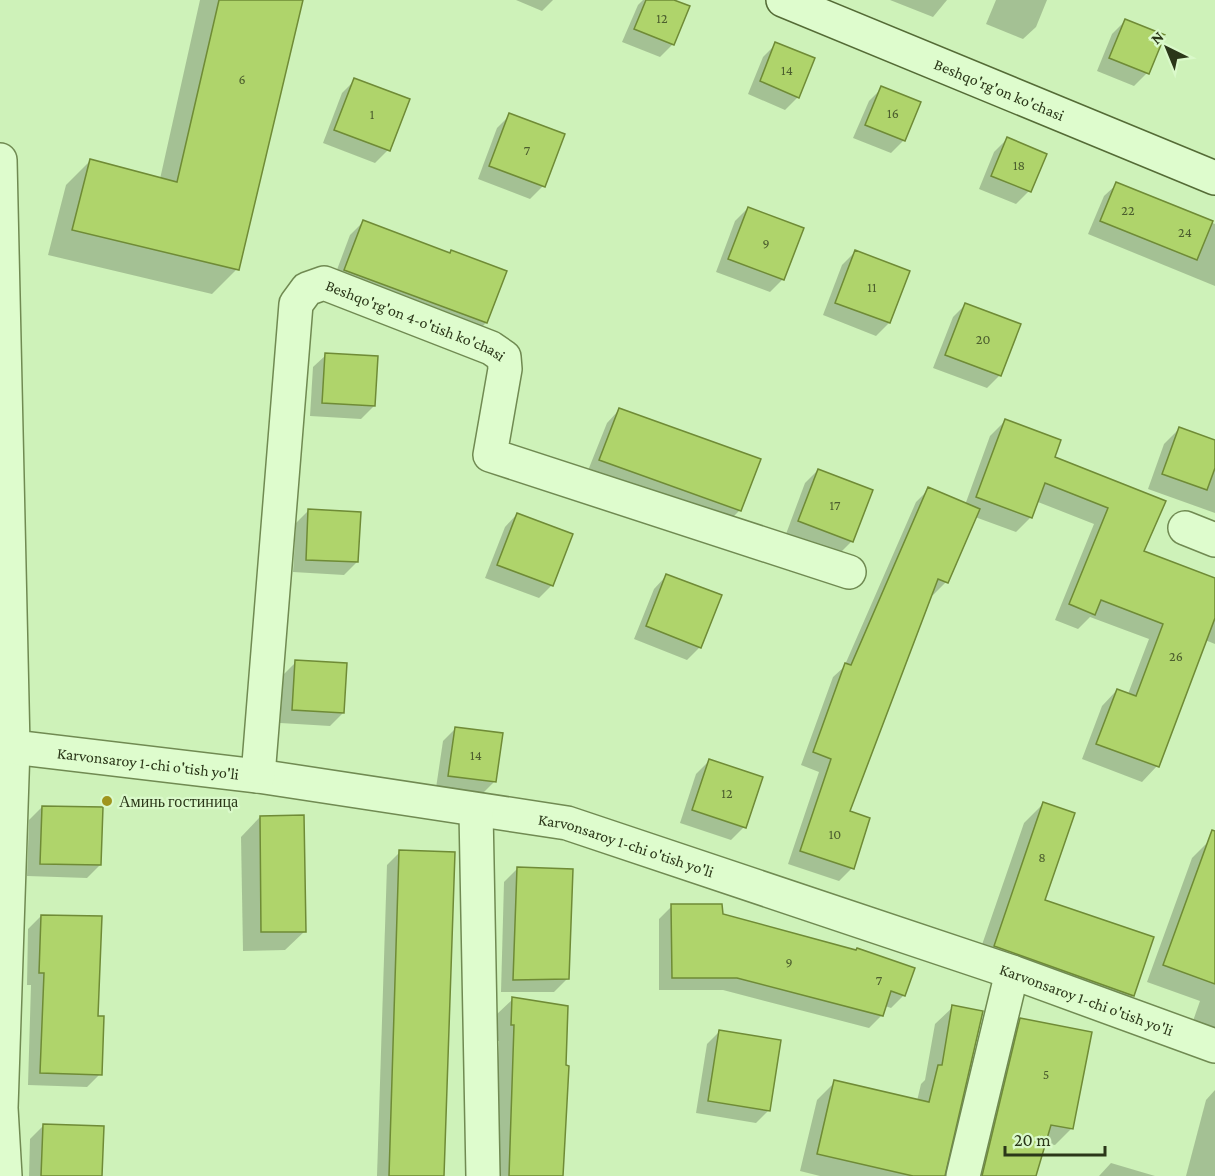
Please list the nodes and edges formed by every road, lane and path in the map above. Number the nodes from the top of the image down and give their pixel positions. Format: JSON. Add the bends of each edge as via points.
{"nodes":[{"id":1,"x":783,"y":0,"type":"edge"},
{"id":2,"x":0,"y":160,"type":"edge"},
{"id":3,"x":1215,"y":178,"type":"edge"},
{"id":4,"x":1185,"y":528,"type":"dead end"},
{"id":5,"x":1215,"y":540,"type":"edge"},
{"id":6,"x":849,"y":572,"type":"dead end"},
{"id":7,"x":6,"y":633,"type":"edge"},
{"id":8,"x":13,"y":747,"type":"junction"},
{"id":9,"x":258,"y":776,"type":"junction"},
{"id":10,"x":476,"y":811,"type":"junction"},
{"id":11,"x":1012,"y":972,"type":"junction"},
{"id":12,"x":1215,"y":1046,"type":"edge"},
{"id":13,"x":0,"y":1108,"type":"edge"},
{"id":14,"x":5,"y":1176,"type":"edge"},
{"id":15,"x":483,"y":1176,"type":"edge"},
{"id":16,"x":963,"y":1176,"type":"edge"}],
"edges":[{"from":1,"to":3,"type":"street","name":"Beshqo'rg'on ko'chasi"},
{"from":2,"to":7,"type":"street"},
{"from":4,"to":5,"type":"street"},
{"from":6,"to":9,"type":"street","name":"Beshqo'rg'on 4-o'tish ko'chasi","via":[[490,454],[504,357],[490,348],[324,283],[307,289],[297,304]]},
{"from":7,"to":8,"type":"street"},
{"from":8,"to":9,"type":"street","name":"Karvonsaroy 1-chi o'tish yo'li"},
{"from":8,"to":13,"type":"street"},
{"from":9,"to":10,"type":"street","name":"Karvonsaroy 1-chi o'tish yo'li"},
{"from":10,"to":11,"type":"street","name":"Karvonsaroy 1-chi o'tish yo'li","via":[[567,823]]},
{"from":10,"to":15,"type":"street"},
{"from":11,"to":12,"type":"street","name":"Karvonsaroy 1-chi o'tish yo'li"},
{"from":11,"to":16,"type":"street"},
{"from":13,"to":14,"type":"street"}]}
